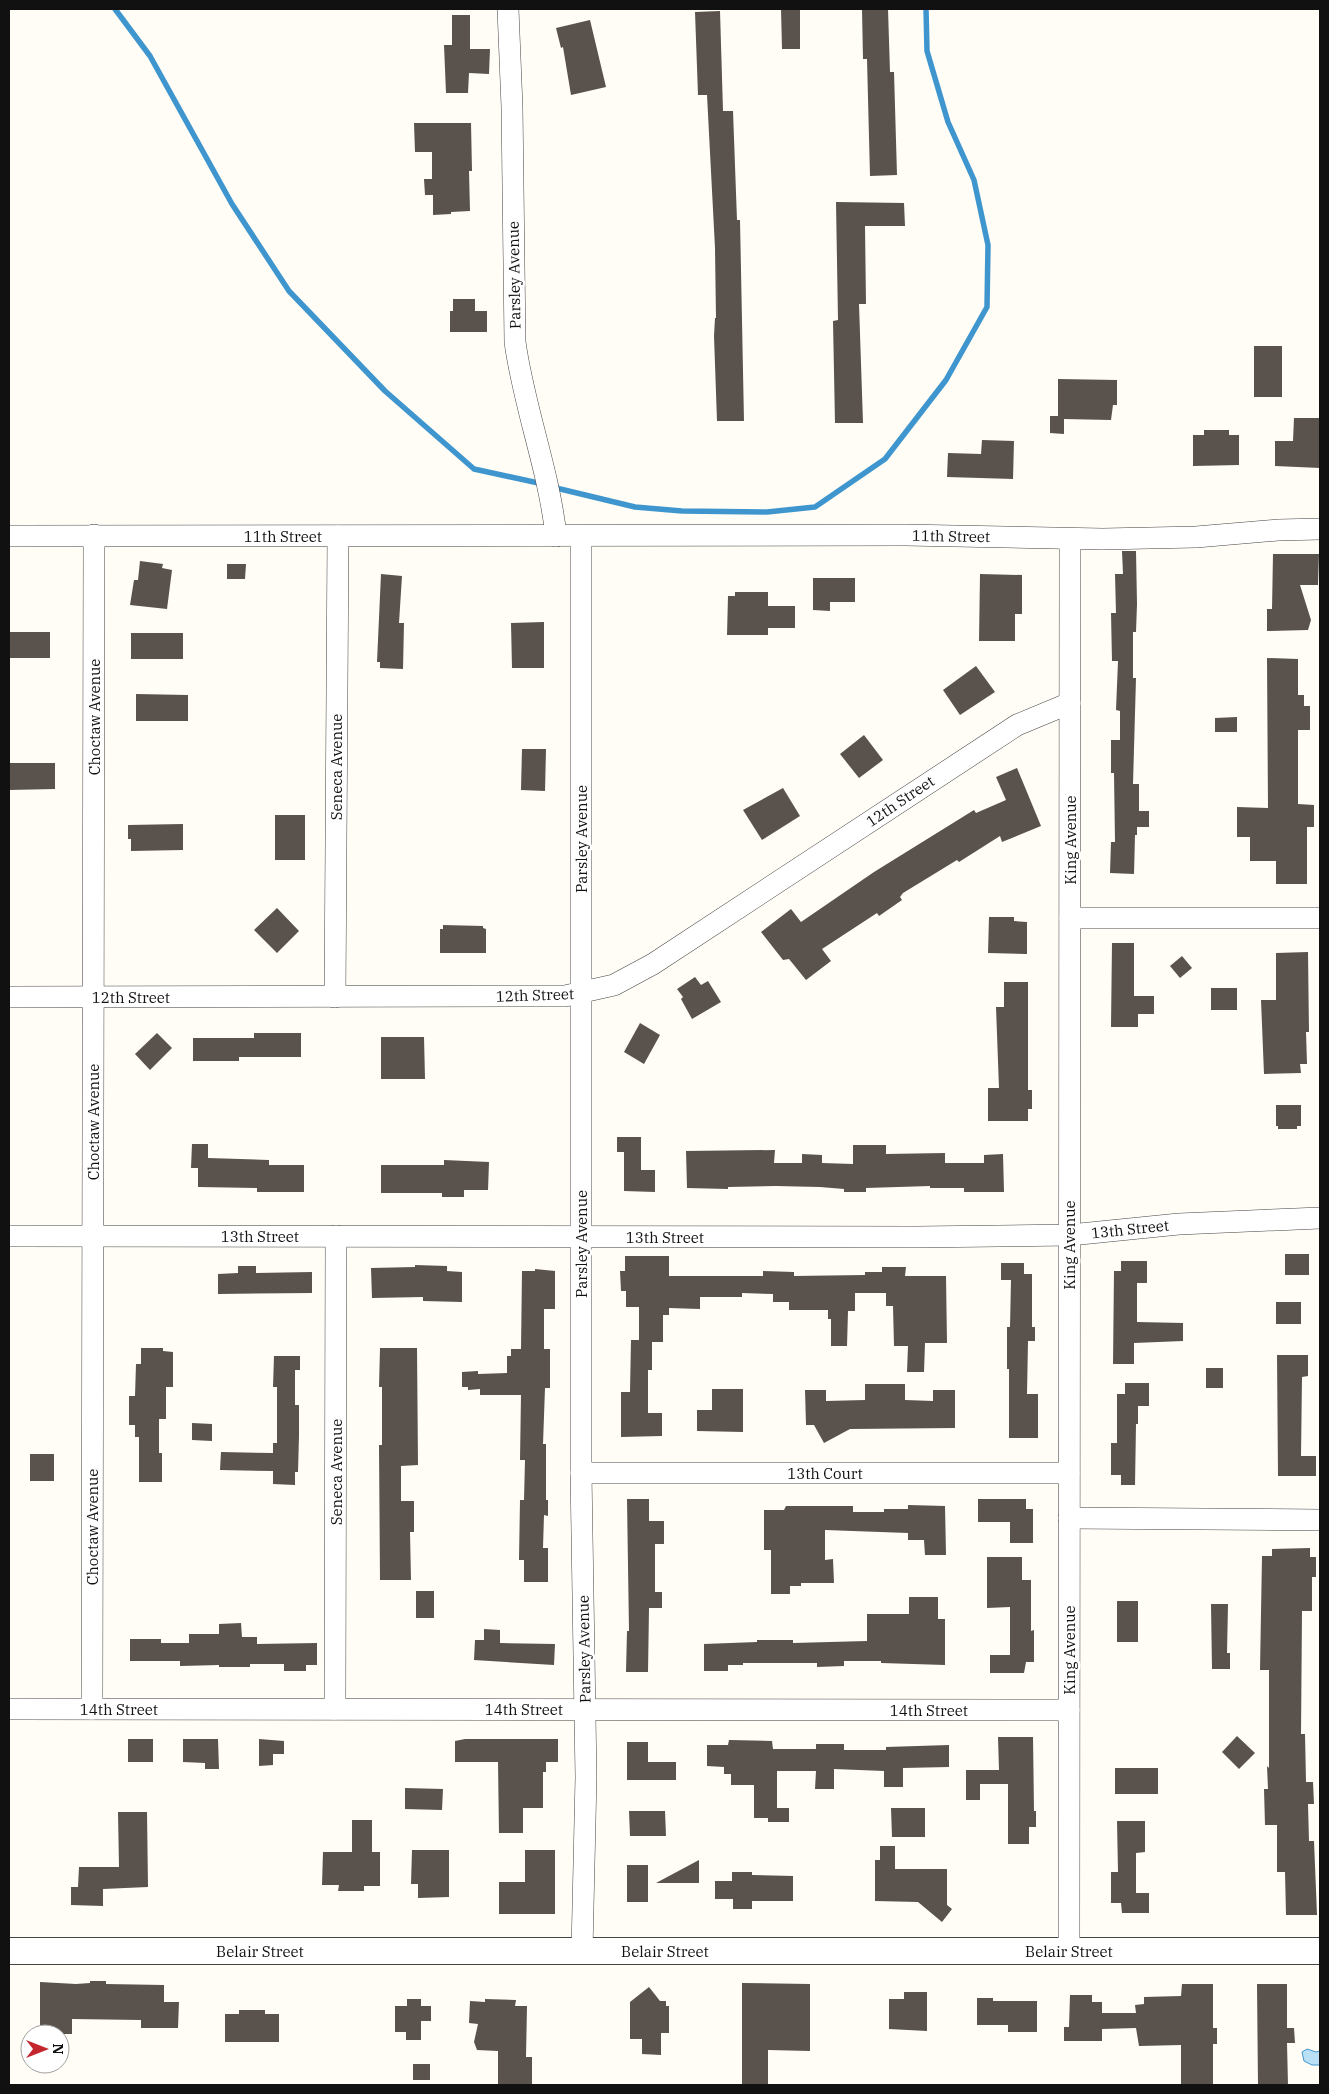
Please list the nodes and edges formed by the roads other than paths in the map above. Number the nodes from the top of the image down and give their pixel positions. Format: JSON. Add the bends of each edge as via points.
{"nodes":[{"id":1,"x":508,"y":9,"type":"edge"},
{"id":2,"x":1320,"y":528,"type":"edge"},
{"id":3,"x":94,"y":535,"type":"junction"},
{"id":4,"x":9,"y":536,"type":"edge"},
{"id":5,"x":338,"y":536,"type":"junction"},
{"id":6,"x":556,"y":536,"type":"junction"},
{"id":7,"x":581,"y":536,"type":"junction"},
{"id":8,"x":1070,"y":539,"type":"junction"},
{"id":9,"x":1070,"y":703,"type":"junction"},
{"id":10,"x":1070,"y":918,"type":"junction"},
{"id":11,"x":1320,"y":918,"type":"edge"},
{"id":12,"x":581,"y":994,"type":"junction"},
{"id":13,"x":9,"y":997,"type":"edge"},
{"id":14,"x":93,"y":997,"type":"junction"},
{"id":15,"x":335,"y":997,"type":"junction"},
{"id":16,"x":1320,"y":1218,"type":"edge"},
{"id":17,"x":1070,"y":1235,"type":"junction"},
{"id":18,"x":9,"y":1236,"type":"edge"},
{"id":19,"x":92,"y":1236,"type":"junction"},
{"id":20,"x":336,"y":1236,"type":"junction"},
{"id":21,"x":581,"y":1236,"type":"junction"},
{"id":22,"x":581,"y":1472,"type":"junction"},
{"id":23,"x":1069,"y":1473,"type":"junction"},
{"id":24,"x":1069,"y":1518,"type":"junction"},
{"id":25,"x":1320,"y":1520,"type":"edge"},
{"id":26,"x":9,"y":1709,"type":"edge"},
{"id":27,"x":92,"y":1709,"type":"junction"},
{"id":28,"x":335,"y":1709,"type":"junction"},
{"id":29,"x":585,"y":1709,"type":"junction"},
{"id":30,"x":1069,"y":1710,"type":"junction"},
{"id":31,"x":9,"y":1950,"type":"edge"},
{"id":32,"x":1069,"y":1950,"type":"junction"},
{"id":33,"x":582,"y":1951,"type":"junction"},
{"id":34,"x":1320,"y":1951,"type":"edge"}],
"edges":[{"from":1,"to":6,"type":"street","name":"Parsley Avenue","via":[[515,342],[519,373],[553,506]]},
{"from":2,"to":8,"type":"street","name":"11th Street","via":[[1196,537]]},
{"from":3,"to":4,"type":"street","name":"11th Street"},
{"from":3,"to":5,"type":"street","name":"11th Street"},
{"from":3,"to":14,"type":"street","name":"Choctaw Avenue"},
{"from":5,"to":6,"type":"street","name":"11th Street"},
{"from":5,"to":15,"type":"street","name":"Seneca Avenue"},
{"from":6,"to":7,"type":"street","name":"11th Street"},
{"from":7,"to":8,"type":"street","name":"11th Street","via":[[806,526]]},
{"from":7,"to":12,"type":"street","name":"Parsley Avenue"},
{"from":8,"to":9,"type":"street","name":"King Avenue"},
{"from":9,"to":10,"type":"street","name":"King Avenue"},
{"from":9,"to":12,"type":"street","name":"12th Street","via":[[1017,725],[653,964],[614,985]]},
{"from":10,"to":11,"type":"street"},
{"from":10,"to":17,"type":"street","name":"King Avenue"},
{"from":12,"to":15,"type":"street","name":"12th Street"},
{"from":12,"to":21,"type":"street","name":"Parsley Avenue"},
{"from":13,"to":14,"type":"street","name":"12th Street"},
{"from":14,"to":15,"type":"street","name":"12th Street"},
{"from":14,"to":19,"type":"street","name":"Choctaw Avenue"},
{"from":16,"to":17,"type":"street","name":"13th Street","via":[[1179,1224]]},
{"from":17,"to":21,"type":"street","name":"13th Street","via":[[917,1238]]},
{"from":17,"to":23,"type":"street","name":"King Avenue"},
{"from":18,"to":19,"type":"street","name":"13th Street"},
{"from":19,"to":20,"type":"street","name":"13th Street"},
{"from":19,"to":27,"type":"street","name":"Choctaw Avenue"},
{"from":20,"to":21,"type":"street","name":"13th Street"},
{"from":20,"to":28,"type":"street","name":"Seneca Avenue"},
{"from":21,"to":22,"type":"street","name":"Parsley Avenue"},
{"from":22,"to":23,"type":"street","name":"13th Court"},
{"from":22,"to":29,"type":"street","name":"Parsley Avenue"},
{"from":23,"to":24,"type":"street","name":"King Avenue"},
{"from":24,"to":25,"type":"street"},
{"from":24,"to":30,"type":"street","name":"King Avenue"},
{"from":26,"to":27,"type":"street","name":"14th Street"},
{"from":27,"to":28,"type":"street","name":"14th Street"},
{"from":28,"to":29,"type":"street","name":"14th Street"},
{"from":29,"to":30,"type":"street","name":"14th Street"},
{"from":29,"to":33,"type":"street","name":"Parsley Avenue"},
{"from":30,"to":32,"type":"street","name":"King Avenue"},
{"from":31,"to":33,"type":"street","name":"Belair Street"},
{"from":32,"to":33,"type":"street","name":"Belair Street"},
{"from":32,"to":34,"type":"street","name":"Belair Street"}]}
